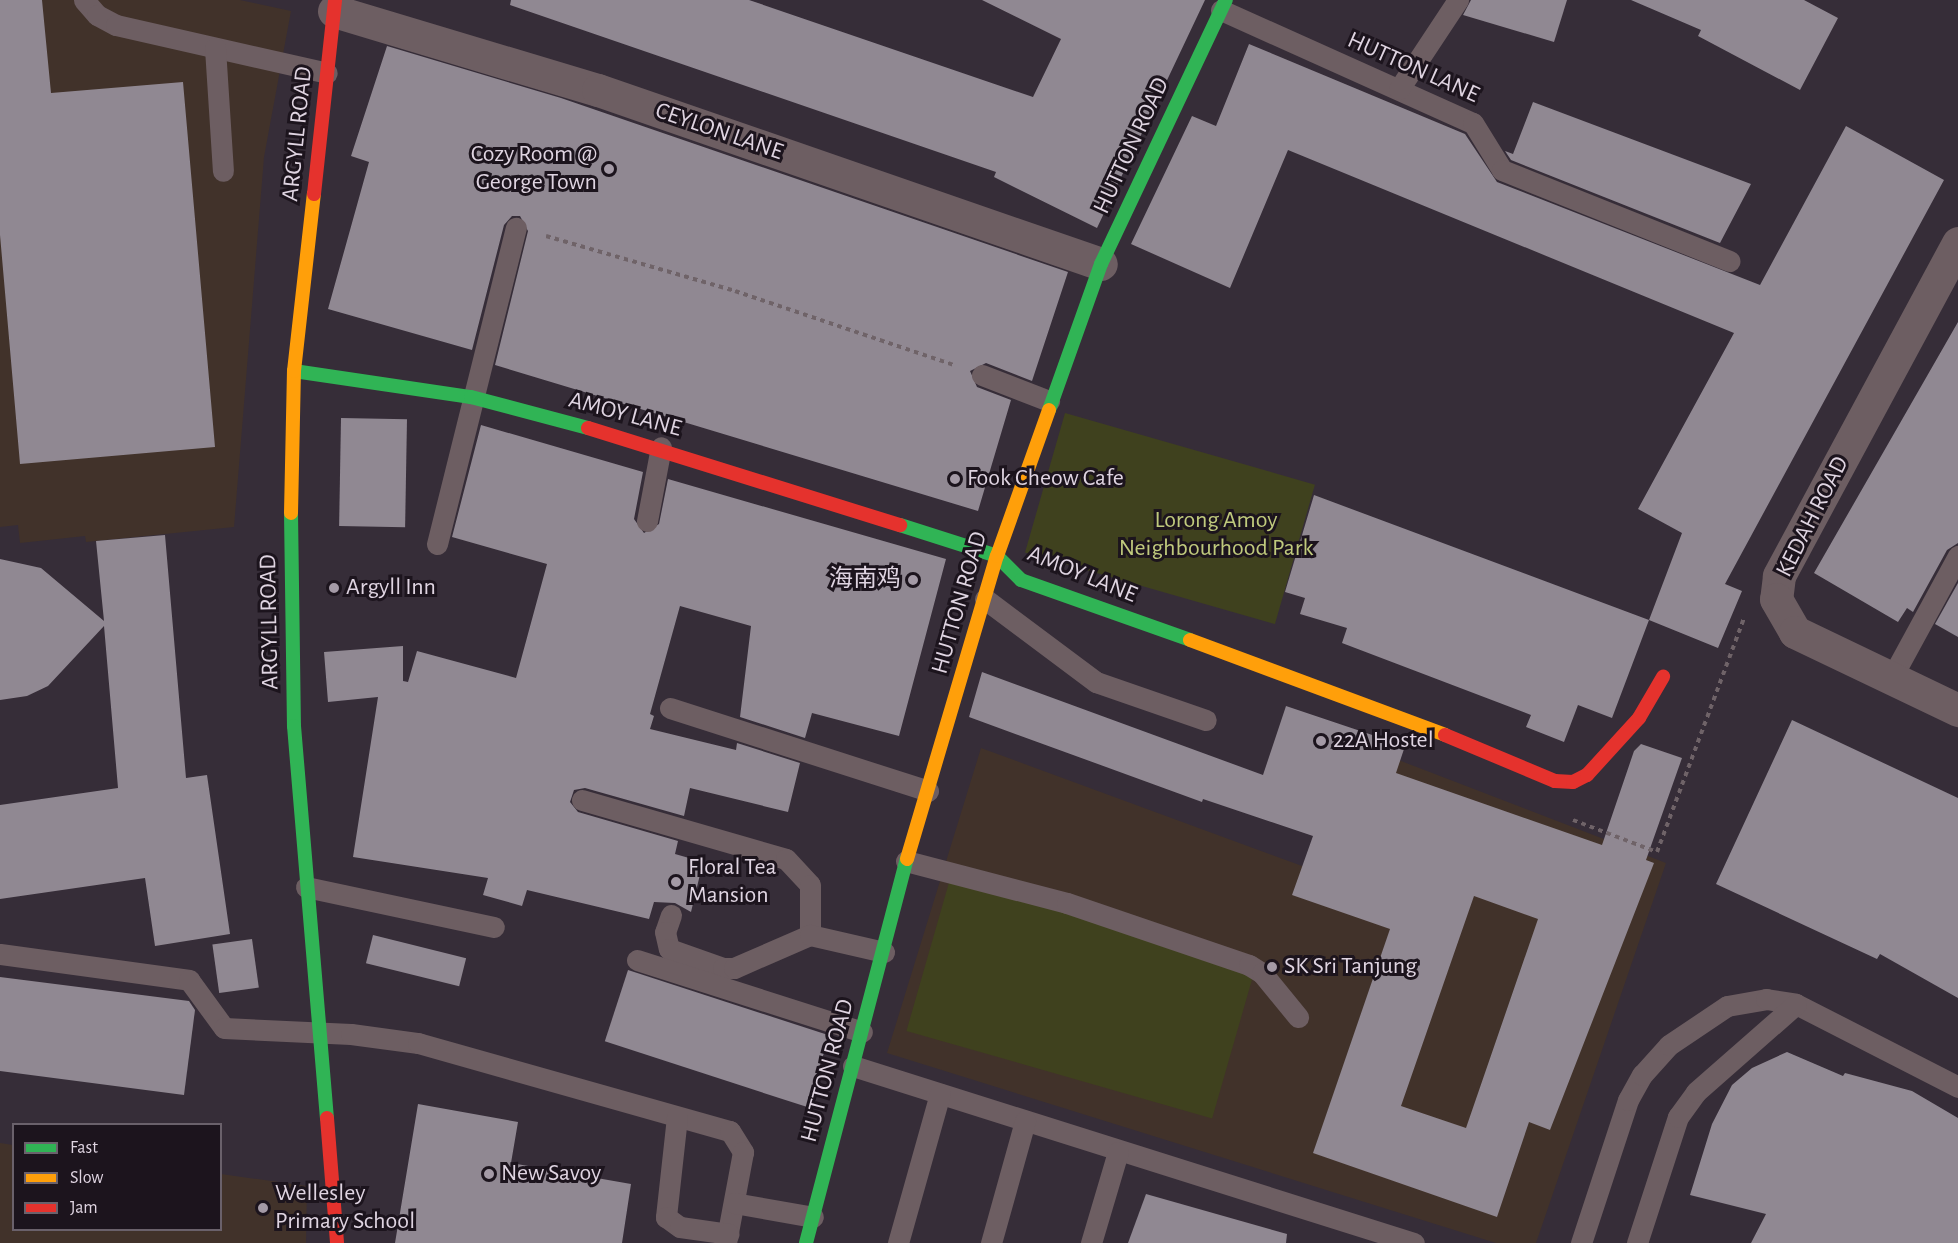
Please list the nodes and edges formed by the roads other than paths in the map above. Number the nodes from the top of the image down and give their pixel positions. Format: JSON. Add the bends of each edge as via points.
{"nodes":[{"id":1,"x":84,"y":0,"type":"edge"},
{"id":2,"x":1458,"y":0,"type":"edge"},
{"id":3,"x":335,"y":5,"type":"edge"},
{"id":4,"x":1223,"y":5,"type":"edge"},
{"id":5,"x":215,"y":48,"type":"junction"},
{"id":6,"x":327,"y":73,"type":"junction"},
{"id":7,"x":1399,"y":89,"type":"junction"},
{"id":8,"x":223,"y":171,"type":"dead end"},
{"id":9,"x":516,"y":228,"type":"road end"},
{"id":10,"x":1958,"y":243,"type":"edge"},
{"id":11,"x":1730,"y":261,"type":"dead end"},
{"id":12,"x":1101,"y":264,"type":"junction"},
{"id":13,"x":294,"y":371,"type":"junction"},
{"id":14,"x":982,"y":375,"type":"road end"},
{"id":15,"x":471,"y":396,"type":"junction"},
{"id":16,"x":1049,"y":401,"type":"junction"},
{"id":17,"x":661,"y":447,"type":"junction"},
{"id":18,"x":647,"y":521,"type":"dead end"},
{"id":19,"x":437,"y":544,"type":"dead end"},
{"id":20,"x":997,"y":556,"type":"junction"},
{"id":21,"x":1958,"y":556,"type":"edge"},
{"id":22,"x":986,"y":599,"type":"junction"},
{"id":23,"x":1664,"y":677,"type":"dead end"},
{"id":24,"x":1892,"y":677,"type":"junction"},
{"id":25,"x":670,"y":708,"type":"dead end"},
{"id":26,"x":1958,"y":710,"type":"edge"},
{"id":27,"x":1206,"y":720,"type":"dead end"},
{"id":28,"x":928,"y":791,"type":"junction"},
{"id":29,"x":582,"y":800,"type":"dead end"},
{"id":30,"x":906,"y":861,"type":"junction"},
{"id":31,"x":306,"y":887,"type":"junction"},
{"id":32,"x":671,"y":915,"type":"dead end"},
{"id":33,"x":494,"y":927,"type":"dead end"},
{"id":34,"x":810,"y":936,"type":"junction"},
{"id":35,"x":884,"y":952,"type":"junction"},
{"id":36,"x":0,"y":954,"type":"edge"},
{"id":37,"x":637,"y":960,"type":"dead end"},
{"id":38,"x":1796,"y":1004,"type":"junction"},
{"id":39,"x":1298,"y":1017,"type":"dead end"},
{"id":40,"x":862,"y":1032,"type":"junction"},
{"id":41,"x":316,"y":1033,"type":"junction"},
{"id":42,"x":853,"y":1066,"type":"junction"},
{"id":43,"x":1958,"y":1087,"type":"edge"},
{"id":44,"x":940,"y":1094,"type":"junction"},
{"id":45,"x":677,"y":1117,"type":"junction"},
{"id":46,"x":1024,"y":1121,"type":"junction"},
{"id":47,"x":1118,"y":1152,"type":"junction"},
{"id":48,"x":734,"y":1203,"type":"junction"},
{"id":49,"x":813,"y":1217,"type":"junction"},
{"id":50,"x":728,"y":1239,"type":"edge"},
{"id":51,"x":1586,"y":1242,"type":"edge"},
{"id":52,"x":337,"y":1243,"type":"edge"},
{"id":53,"x":806,"y":1243,"type":"edge"},
{"id":54,"x":898,"y":1243,"type":"edge"},
{"id":55,"x":991,"y":1243,"type":"edge"},
{"id":56,"x":1091,"y":1243,"type":"edge"},
{"id":57,"x":1414,"y":1243,"type":"edge"},
{"id":58,"x":1637,"y":1243,"type":"edge"}],
"edges":[{"from":1,"to":5,"type":"lane","via":[[98,15],[116,25]]},
{"from":2,"to":7,"type":"lane"},
{"from":3,"to":6,"type":"street","name":"ARGYLL ROAD"},
{"from":3,"to":12,"type":"street","name":"CEYLON LANE","via":[[598,90]]},
{"from":4,"to":7,"type":"lane","name":"HUTTON LANE"},
{"from":4,"to":12,"type":"street","name":"HUTTON ROAD"},
{"from":5,"to":6,"type":"lane"},
{"from":5,"to":8,"type":"lane"},
{"from":6,"to":13,"type":"street","name":"ARGYLL ROAD"},
{"from":7,"to":11,"type":"lane","name":"HUTTON LANE","via":[[1479,127],[1492,160],[1502,170]]},
{"from":9,"to":15,"type":"lane"},
{"from":10,"to":24,"type":"street","name":"KEDAH ROAD","via":[[1779,576],[1776,599],[1795,632]]},
{"from":12,"to":16,"type":"street","name":"HUTTON ROAD"},
{"from":13,"to":15,"type":"street","name":"AMOY LANE"},
{"from":13,"to":31,"type":"street","name":"ARGYLL ROAD","via":[[294,726]]},
{"from":14,"to":16,"type":"lane"},
{"from":15,"to":17,"type":"street","name":"AMOY LANE"},
{"from":15,"to":19,"type":"lane"},
{"from":16,"to":20,"type":"street","name":"HUTTON ROAD"},
{"from":17,"to":18,"type":"lane"},
{"from":17,"to":20,"type":"street","name":"AMOY LANE"},
{"from":20,"to":22,"type":"street","name":"HUTTON ROAD"},
{"from":20,"to":23,"type":"street","name":"AMOY LANE","via":[[1021,580],[1369,703],[1555,781],[1573,782],[1587,775],[1639,718]]},
{"from":21,"to":24,"type":"lane"},
{"from":22,"to":27,"type":"lane","via":[[1096,682]]},
{"from":22,"to":28,"type":"street","name":"HUTTON ROAD"},
{"from":24,"to":26,"type":"street","name":"KEDAH ROAD"},
{"from":25,"to":28,"type":"lane"},
{"from":28,"to":30,"type":"street","name":"HUTTON ROAD"},
{"from":29,"to":34,"type":"lane","via":[[786,859],[810,885]]},
{"from":30,"to":35,"type":"street","name":"HUTTON ROAD"},
{"from":30,"to":39,"type":"lane","via":[[1067,903],[1249,965],[1262,973]]},
{"from":31,"to":33,"type":"lane"},
{"from":31,"to":41,"type":"street","name":"ARGYLL ROAD"},
{"from":32,"to":34,"type":"lane","via":[[665,932],[669,949],[723,968],[734,968]]},
{"from":34,"to":35,"type":"lane"},
{"from":35,"to":40,"type":"street","name":"HUTTON ROAD"},
{"from":36,"to":41,"type":"lane","via":[[189,980],[224,1028]]},
{"from":37,"to":40,"type":"lane"},
{"from":38,"to":43,"type":"lane"},
{"from":38,"to":51,"type":"lane","via":[[1766,999],[1727,1006],[1669,1045],[1628,1100]]},
{"from":38,"to":58,"type":"lane","via":[[1696,1092],[1678,1117]]},
{"from":40,"to":42,"type":"street","name":"HUTTON ROAD"},
{"from":41,"to":45,"type":"lane","via":[[418,1043]]},
{"from":41,"to":52,"type":"street","name":"ARGYLL ROAD"},
{"from":42,"to":44,"type":"lane"},
{"from":42,"to":49,"type":"street","name":"HUTTON ROAD"},
{"from":44,"to":46,"type":"lane"},
{"from":44,"to":54,"type":"lane"},
{"from":45,"to":48,"type":"lane","via":[[730,1131],[739,1140],[744,1152]]},
{"from":45,"to":50,"type":"lane","via":[[666,1217],[680,1227]]},
{"from":46,"to":47,"type":"lane"},
{"from":46,"to":55,"type":"lane"},
{"from":47,"to":56,"type":"lane"},
{"from":47,"to":57,"type":"lane"},
{"from":48,"to":49,"type":"lane"},
{"from":48,"to":50,"type":"lane"},
{"from":49,"to":53,"type":"street","name":"HUTTON ROAD"}]}
